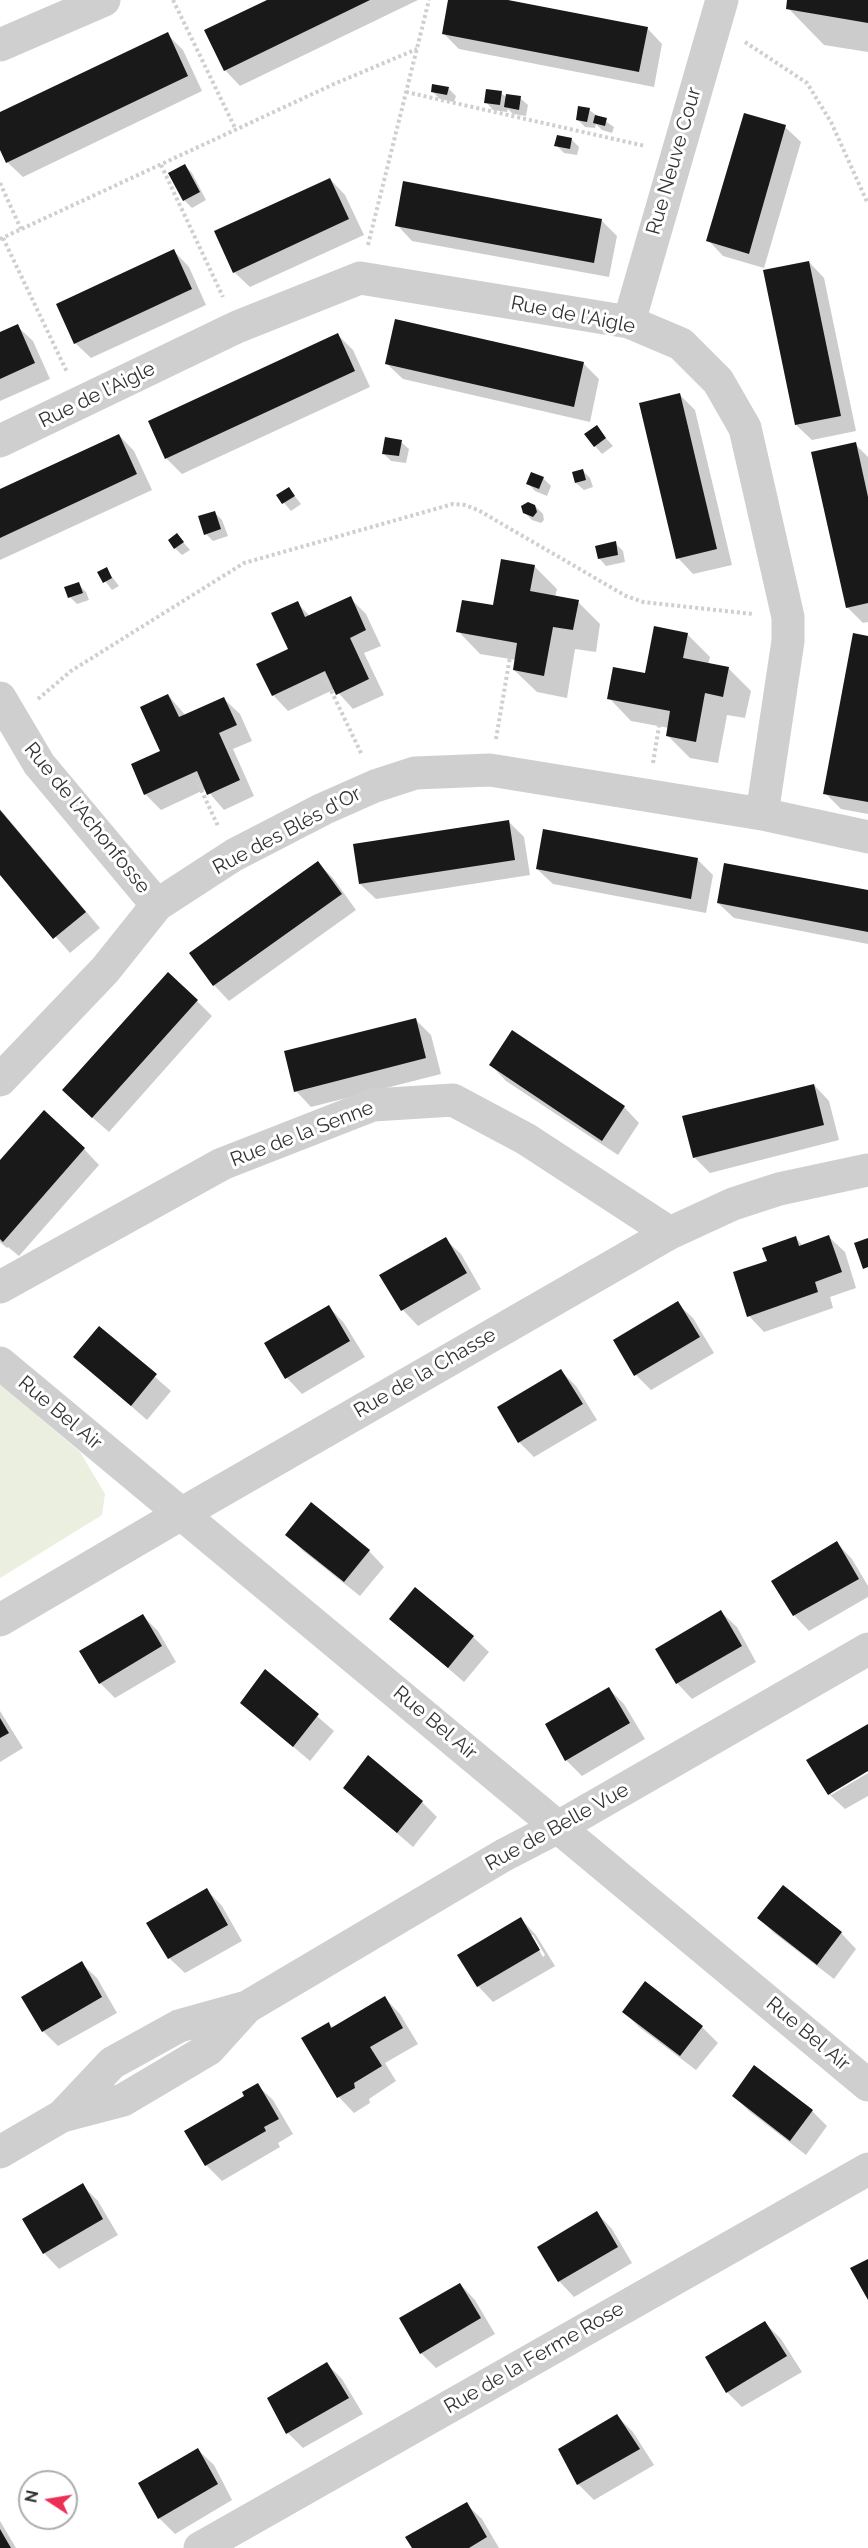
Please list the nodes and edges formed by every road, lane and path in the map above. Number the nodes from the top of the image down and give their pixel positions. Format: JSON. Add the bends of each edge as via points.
{"nodes":[{"id":1,"x":104,"y":0,"type":"edge"},
{"id":2,"x":172,"y":0,"type":"edge"},
{"id":3,"x":429,"y":0,"type":"edge"},
{"id":4,"x":718,"y":11,"type":"edge"},
{"id":5,"x":0,"y":45,"type":"edge"},
{"id":6,"x":417,"y":49,"type":"junction"},
{"id":7,"x":406,"y":92,"type":"junction"},
{"id":8,"x":236,"y":129,"type":"junction"},
{"id":9,"x":676,"y":153,"type":"junction"},
{"id":10,"x":161,"y":165,"type":"junction"},
{"id":11,"x":0,"y":183,"type":"edge"},
{"id":12,"x":868,"y":204,"type":"edge"},
{"id":13,"x":21,"y":229,"type":"junction"},
{"id":14,"x":1,"y":238,"type":"edge"},
{"id":15,"x":360,"y":278,"type":"junction"},
{"id":16,"x":628,"y":322,"type":"junction"},
{"id":17,"x":237,"y":327,"type":"junction"},
{"id":18,"x":81,"y":402,"type":"junction"},
{"id":19,"x":0,"y":441,"type":"edge"},
{"id":20,"x":761,"y":615,"type":"dead end"},
{"id":21,"x":511,"y":651,"type":"dead end"},
{"id":22,"x":326,"y":680,"type":"dead end"},
{"id":23,"x":0,"y":698,"type":"edge"},
{"id":24,"x":33,"y":704,"type":"dead end"},
{"id":25,"x":661,"y":714,"type":"dead end"},
{"id":26,"x":495,"y":743,"type":"dead end"},
{"id":27,"x":364,"y":760,"type":"dead end"},
{"id":28,"x":651,"y":770,"type":"dead end"},
{"id":29,"x":196,"y":779,"type":"dead end"},
{"id":30,"x":762,"y":814,"type":"junction"},
{"id":31,"x":219,"y":830,"type":"dead end"},
{"id":32,"x":868,"y":837,"type":"edge"},
{"id":33,"x":157,"y":905,"type":"junction"},
{"id":34,"x":0,"y":1080,"type":"edge"},
{"id":35,"x":868,"y":1170,"type":"edge"},
{"id":36,"x":670,"y":1233,"type":"junction"},
{"id":37,"x":0,"y":1287,"type":"edge"},
{"id":38,"x":0,"y":1363,"type":"edge"},
{"id":39,"x":181,"y":1514,"type":"junction"},
{"id":40,"x":0,"y":1620,"type":"edge"},
{"id":41,"x":868,"y":1649,"type":"edge"},
{"id":42,"x":560,"y":1826,"type":"junction"},
{"id":43,"x":868,"y":2085,"type":"edge"},
{"id":44,"x":0,"y":2152,"type":"edge"},
{"id":45,"x":868,"y":2169,"type":"edge"},
{"id":46,"x":200,"y":2548,"type":"edge"}],
"edges":[{"from":1,"to":5,"type":"street"},
{"from":2,"to":8,"type":"path"},
{"from":3,"to":6,"type":"path"},
{"from":4,"to":9,"type":"street","name":"Rue Neuve Cour"},
{"from":4,"to":12,"type":"path","via":[[807,83],[831,122]]},
{"from":6,"to":7,"type":"path"},
{"from":6,"to":8,"type":"path"},
{"from":7,"to":9,"type":"path"},
{"from":7,"to":15,"type":"path"},
{"from":8,"to":10,"type":"path"},
{"from":9,"to":16,"type":"street","name":"Rue Neuve Cour"},
{"from":10,"to":13,"type":"path"},
{"from":10,"to":17,"type":"path"},
{"from":11,"to":13,"type":"path"},
{"from":13,"to":14,"type":"path"},
{"from":14,"to":18,"type":"path"},
{"from":15,"to":16,"type":"street","name":"Rue de l'Aigle"},
{"from":15,"to":17,"type":"street","name":"Rue de l'Aigle"},
{"from":16,"to":30,"type":"street","name":"Rue de l'Aigle","via":[[681,344],[718,381],[744,428],[788,617],[788,641]]},
{"from":17,"to":18,"type":"street","name":"Rue de l'Aigle"},
{"from":18,"to":19,"type":"street","name":"Rue de l'Aigle"},
{"from":20,"to":24,"type":"path","via":[[643,602],[626,596],[477,510],[453,504],[244,563],[71,671]]},
{"from":21,"to":26,"type":"path"},
{"from":22,"to":27,"type":"path"},
{"from":23,"to":33,"type":"street","name":"Rue de l'Achonfosse","via":[[39,764]]},
{"from":25,"to":28,"type":"path"},
{"from":29,"to":31,"type":"path"},
{"from":30,"to":32,"type":"street","name":"Rue des Blés d'Or"},
{"from":30,"to":33,"type":"street","name":"Rue des Blés d'Or","via":[[490,770],[415,773],[323,808],[234,855]]},
{"from":33,"to":34,"type":"street","name":"Rue des Blés d'Or","via":[[105,970]]},
{"from":35,"to":36,"type":"street","name":"Rue de la Chasse","via":[[779,1189]]},
{"from":36,"to":37,"type":"street","name":"Rue de la Senne","via":[[526,1139],[453,1100],[373,1105],[222,1164]]},
{"from":36,"to":39,"type":"street","name":"Rue de la Chasse"},
{"from":38,"to":39,"type":"street","name":"Rue Bel Air"},
{"from":39,"to":40,"type":"street","name":"Rue de la Chasse"},
{"from":39,"to":42,"type":"street","name":"Rue Bel Air"},
{"from":41,"to":42,"type":"street","name":"Rue de Belle Vue"},
{"from":42,"to":43,"type":"street","name":"Rue Bel Air"},
{"from":42,"to":44,"type":"street","name":"Rue de Belle Vue","via":[[247,2007],[178,2026],[112,2063],[62,2116]]},
{"from":45,"to":46,"type":"street","name":"Rue de la Ferme Rose"}]}
